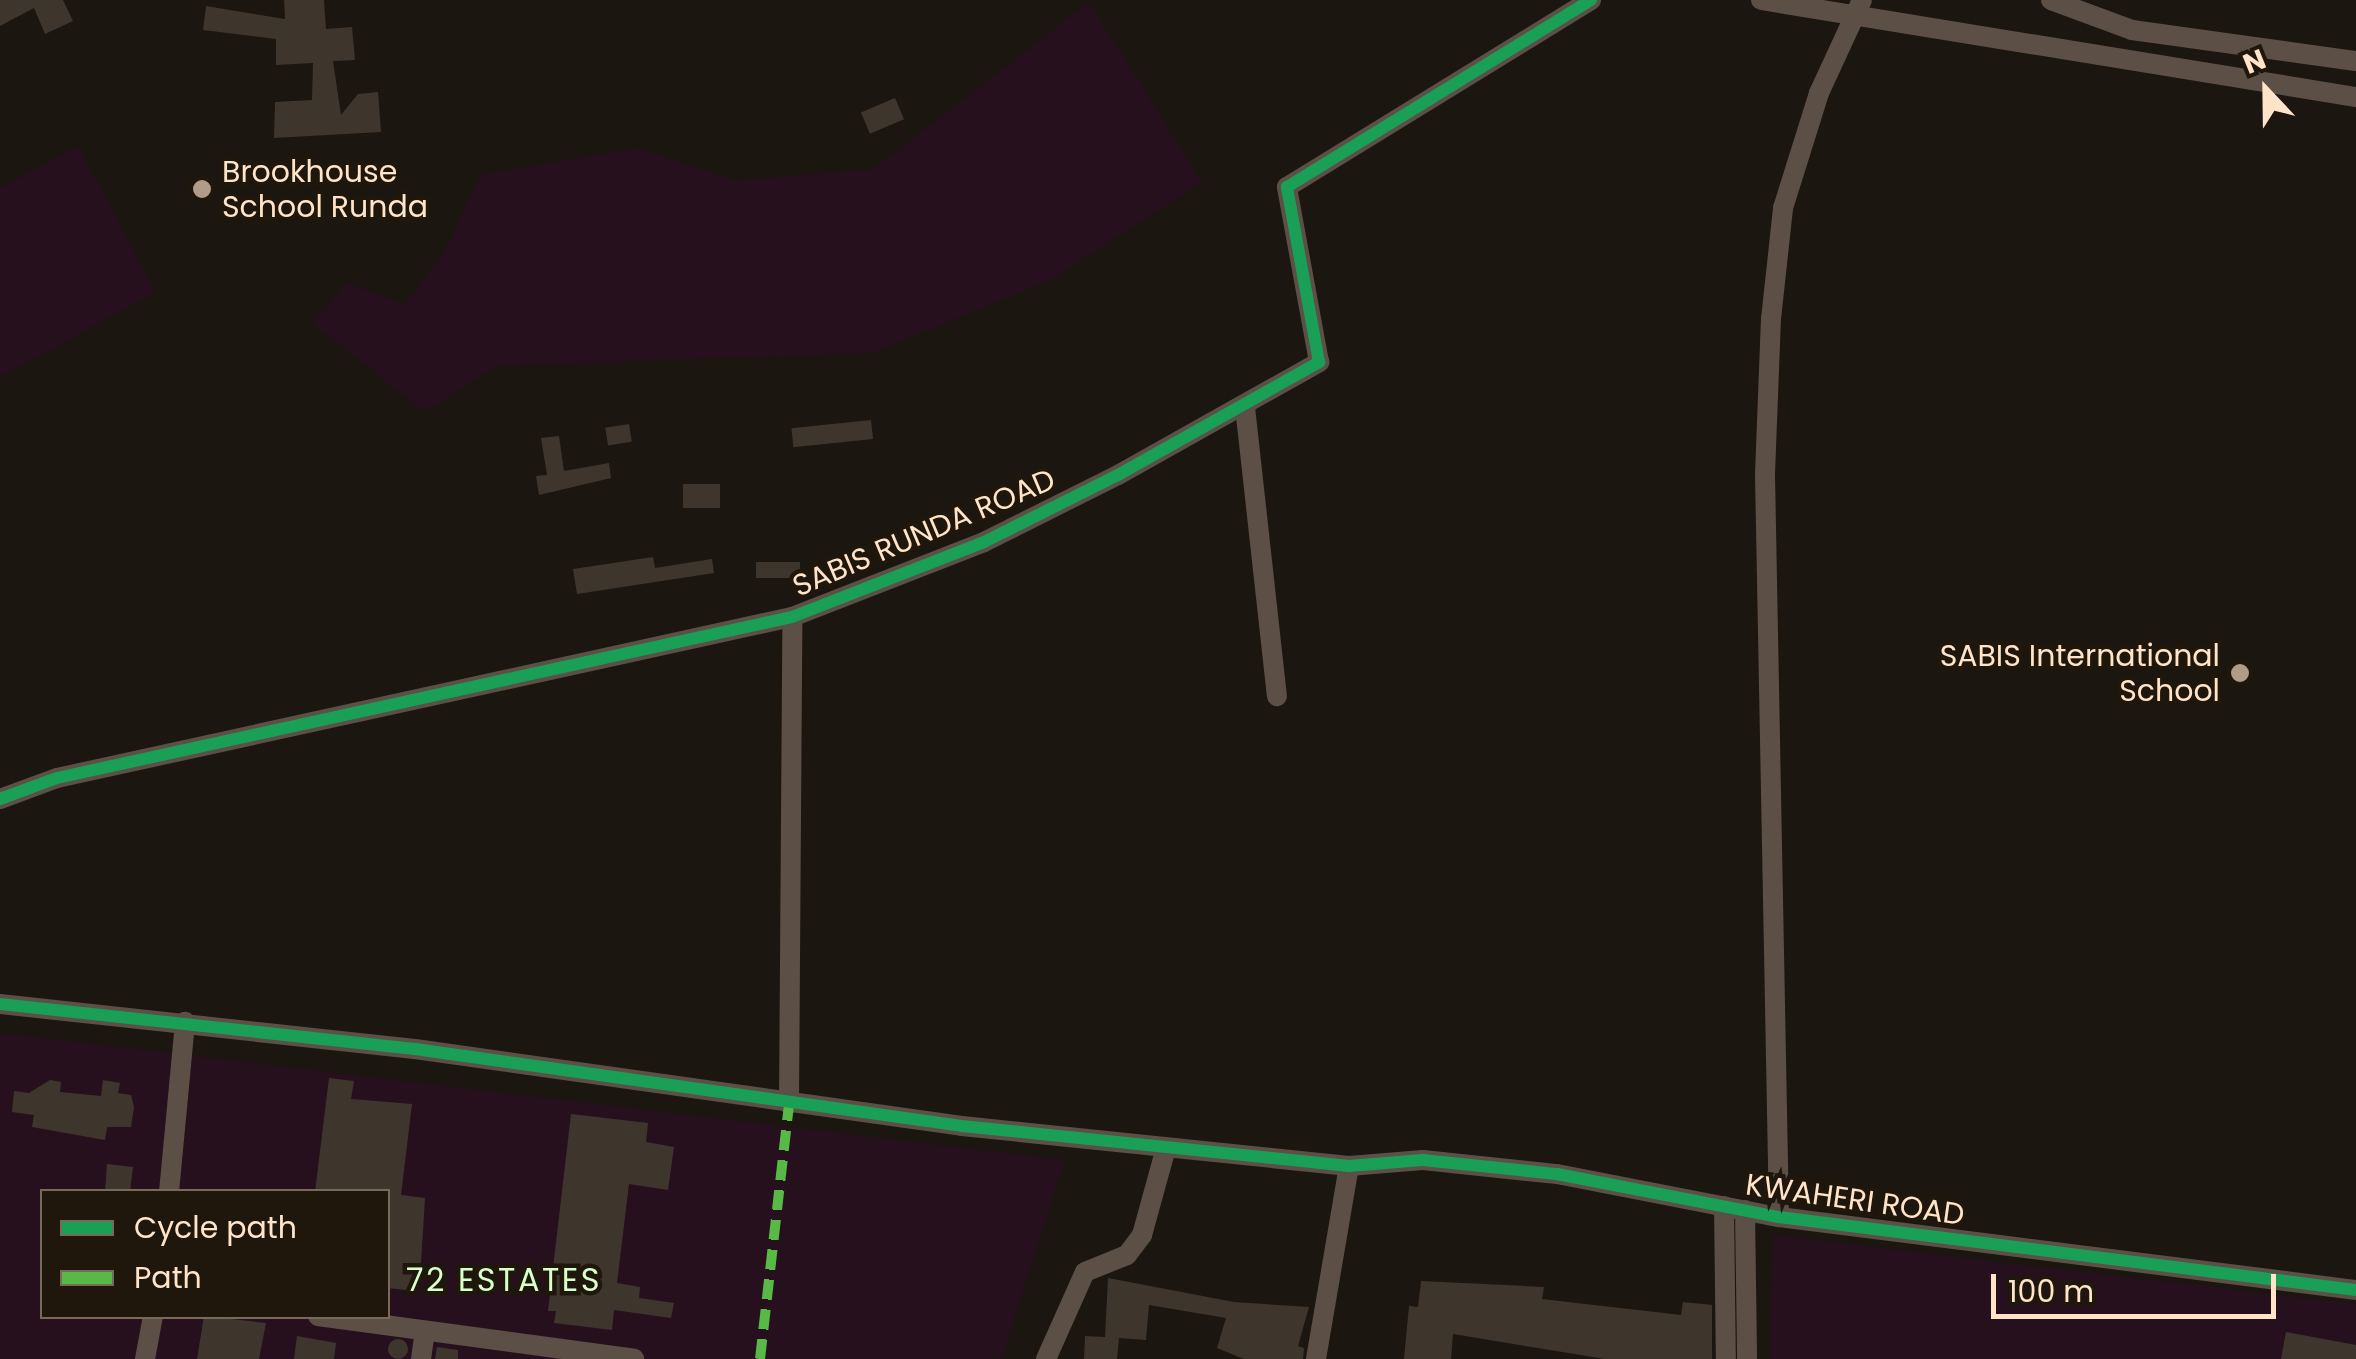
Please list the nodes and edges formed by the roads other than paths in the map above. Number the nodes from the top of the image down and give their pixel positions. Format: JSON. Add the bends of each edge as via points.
{"nodes":[{"id":1,"x":1591,"y":0,"type":"edge"},
{"id":2,"x":1761,"y":0,"type":"edge"},
{"id":3,"x":2051,"y":0,"type":"edge"},
{"id":4,"x":1857,"y":9,"type":"edge"},
{"id":5,"x":2356,"y":61,"type":"edge"},
{"id":6,"x":2356,"y":97,"type":"edge"},
{"id":7,"x":1245,"y":408,"type":"junction"},
{"id":8,"x":792,"y":616,"type":"junction"},
{"id":9,"x":1277,"y":696,"type":"dead end"},
{"id":10,"x":0,"y":799,"type":"edge"},
{"id":11,"x":0,"y":1004,"type":"edge"},
{"id":12,"x":185,"y":1022,"type":"junction"},
{"id":13,"x":789,"y":1104,"type":"junction"},
{"id":14,"x":1166,"y":1148,"type":"junction"},
{"id":15,"x":1348,"y":1166,"type":"junction"},
{"id":16,"x":168,"y":1189,"type":"edge"},
{"id":17,"x":1735,"y":1208,"type":"junction"},
{"id":18,"x":1779,"y":1217,"type":"junction"},
{"id":19,"x":2356,"y":1290,"type":"edge"},
{"id":20,"x":153,"y":1319,"type":"edge"},
{"id":21,"x":338,"y":1319,"type":"edge"},
{"id":22,"x":425,"y":1332,"type":"junction"},
{"id":23,"x":145,"y":1359,"type":"edge"},
{"id":24,"x":421,"y":1359,"type":"edge"},
{"id":25,"x":634,"y":1359,"type":"edge"},
{"id":26,"x":1046,"y":1359,"type":"edge"},
{"id":27,"x":1316,"y":1359,"type":"edge"},
{"id":28,"x":1726,"y":1359,"type":"edge"},
{"id":29,"x":1747,"y":1359,"type":"edge"}],
"edges":[{"from":1,"to":7,"type":"street","name":"SABIS RUNDA ROAD","via":[[1287,187],[1319,362]]},
{"from":2,"to":4,"type":"street"},
{"from":3,"to":5,"type":"street","via":[[2132,30]]},
{"from":4,"to":6,"type":"street"},
{"from":4,"to":18,"type":"street","via":[[1819,93],[1782,208],[1770,319],[1765,474]]},
{"from":7,"to":8,"type":"street","name":"SABIS RUNDA ROAD","via":[[984,542]]},
{"from":7,"to":9,"type":"street"},
{"from":8,"to":10,"type":"street","name":"SABIS RUNDA ROAD","via":[[58,778]]},
{"from":8,"to":13,"type":"street"},
{"from":11,"to":12,"type":"street","name":"KWAHERI ROAD"},
{"from":12,"to":13,"type":"street","name":"KWAHERI ROAD"},
{"from":12,"to":16,"type":"street"},
{"from":13,"to":14,"type":"street","name":"KWAHERI ROAD"},
{"from":14,"to":15,"type":"street","name":"KWAHERI ROAD"},
{"from":14,"to":26,"type":"street","via":[[1142,1234],[1127,1255],[1085,1272]]},
{"from":15,"to":17,"type":"street","name":"KWAHERI ROAD","via":[[1422,1160],[1557,1174]]},
{"from":15,"to":27,"type":"street"},
{"from":17,"to":18,"type":"street","name":"KWAHERI ROAD"},
{"from":17,"to":28,"type":"street"},
{"from":17,"to":29,"type":"street"},
{"from":18,"to":19,"type":"street","name":"KWAHERI ROAD"},
{"from":20,"to":23,"type":"street"},
{"from":21,"to":22,"type":"street"},
{"from":22,"to":24,"type":"street"},
{"from":22,"to":25,"type":"street"}]}
